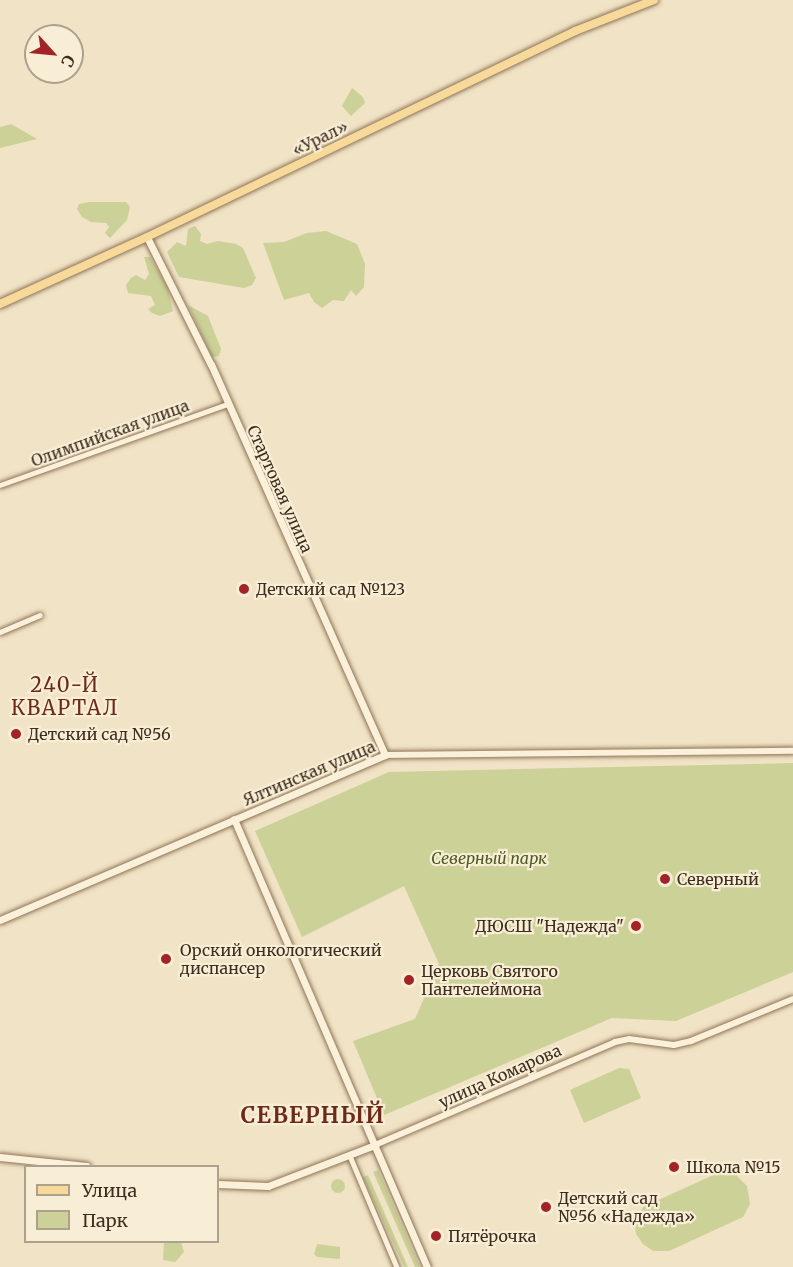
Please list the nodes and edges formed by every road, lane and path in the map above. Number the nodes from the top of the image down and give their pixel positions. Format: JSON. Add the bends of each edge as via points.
{"nodes":[{"id":1,"x":654,"y":0,"type":"edge"},
{"id":2,"x":147,"y":237,"type":"junction"},
{"id":3,"x":0,"y":304,"type":"edge"},
{"id":4,"x":228,"y":404,"type":"junction"},
{"id":5,"x":0,"y":485,"type":"edge"},
{"id":6,"x":40,"y":615,"type":"dead end"},
{"id":7,"x":0,"y":632,"type":"edge"},
{"id":8,"x":793,"y":751,"type":"edge"},
{"id":9,"x":385,"y":755,"type":"junction"},
{"id":10,"x":234,"y":819,"type":"junction"},
{"id":11,"x":0,"y":920,"type":"edge"},
{"id":12,"x":793,"y":999,"type":"edge"},
{"id":13,"x":375,"y":1145,"type":"junction"},
{"id":14,"x":350,"y":1156,"type":"junction"},
{"id":15,"x":0,"y":1157,"type":"edge"},
{"id":16,"x":70,"y":1165,"type":"edge"},
{"id":17,"x":219,"y":1184,"type":"edge"},
{"id":18,"x":398,"y":1267,"type":"edge"},
{"id":19,"x":427,"y":1267,"type":"edge"}],
"edges":[{"from":1,"to":2,"type":"main road","name":"«Урал»","via":[[575,31]]},
{"from":2,"to":3,"type":"main road","name":"«Урал»"},
{"from":2,"to":4,"type":"main road","name":"Стартовая улица"},
{"from":4,"to":5,"type":"street","name":"Олимпийская улица"},
{"from":4,"to":9,"type":"main road","name":"Стартовая улица"},
{"from":6,"to":7,"type":"street"},
{"from":8,"to":9,"type":"street","name":"Ялтинская улица"},
{"from":9,"to":10,"type":"main road","name":"Ялтинская улица"},
{"from":10,"to":11,"type":"main road","name":"Ялтинская улица"},
{"from":10,"to":13,"type":"main road"},
{"from":12,"to":13,"type":"street","name":"улица Комарова","via":[[691,1041],[674,1045],[629,1039],[615,1042]]},
{"from":13,"to":14,"type":"main road","name":"улица Комарова"},
{"from":13,"to":19,"type":"main road"},
{"from":14,"to":17,"type":"main road","name":"улица Комарова","via":[[268,1186]]},
{"from":14,"to":18,"type":"street"},
{"from":15,"to":16,"type":"main road"}]}
